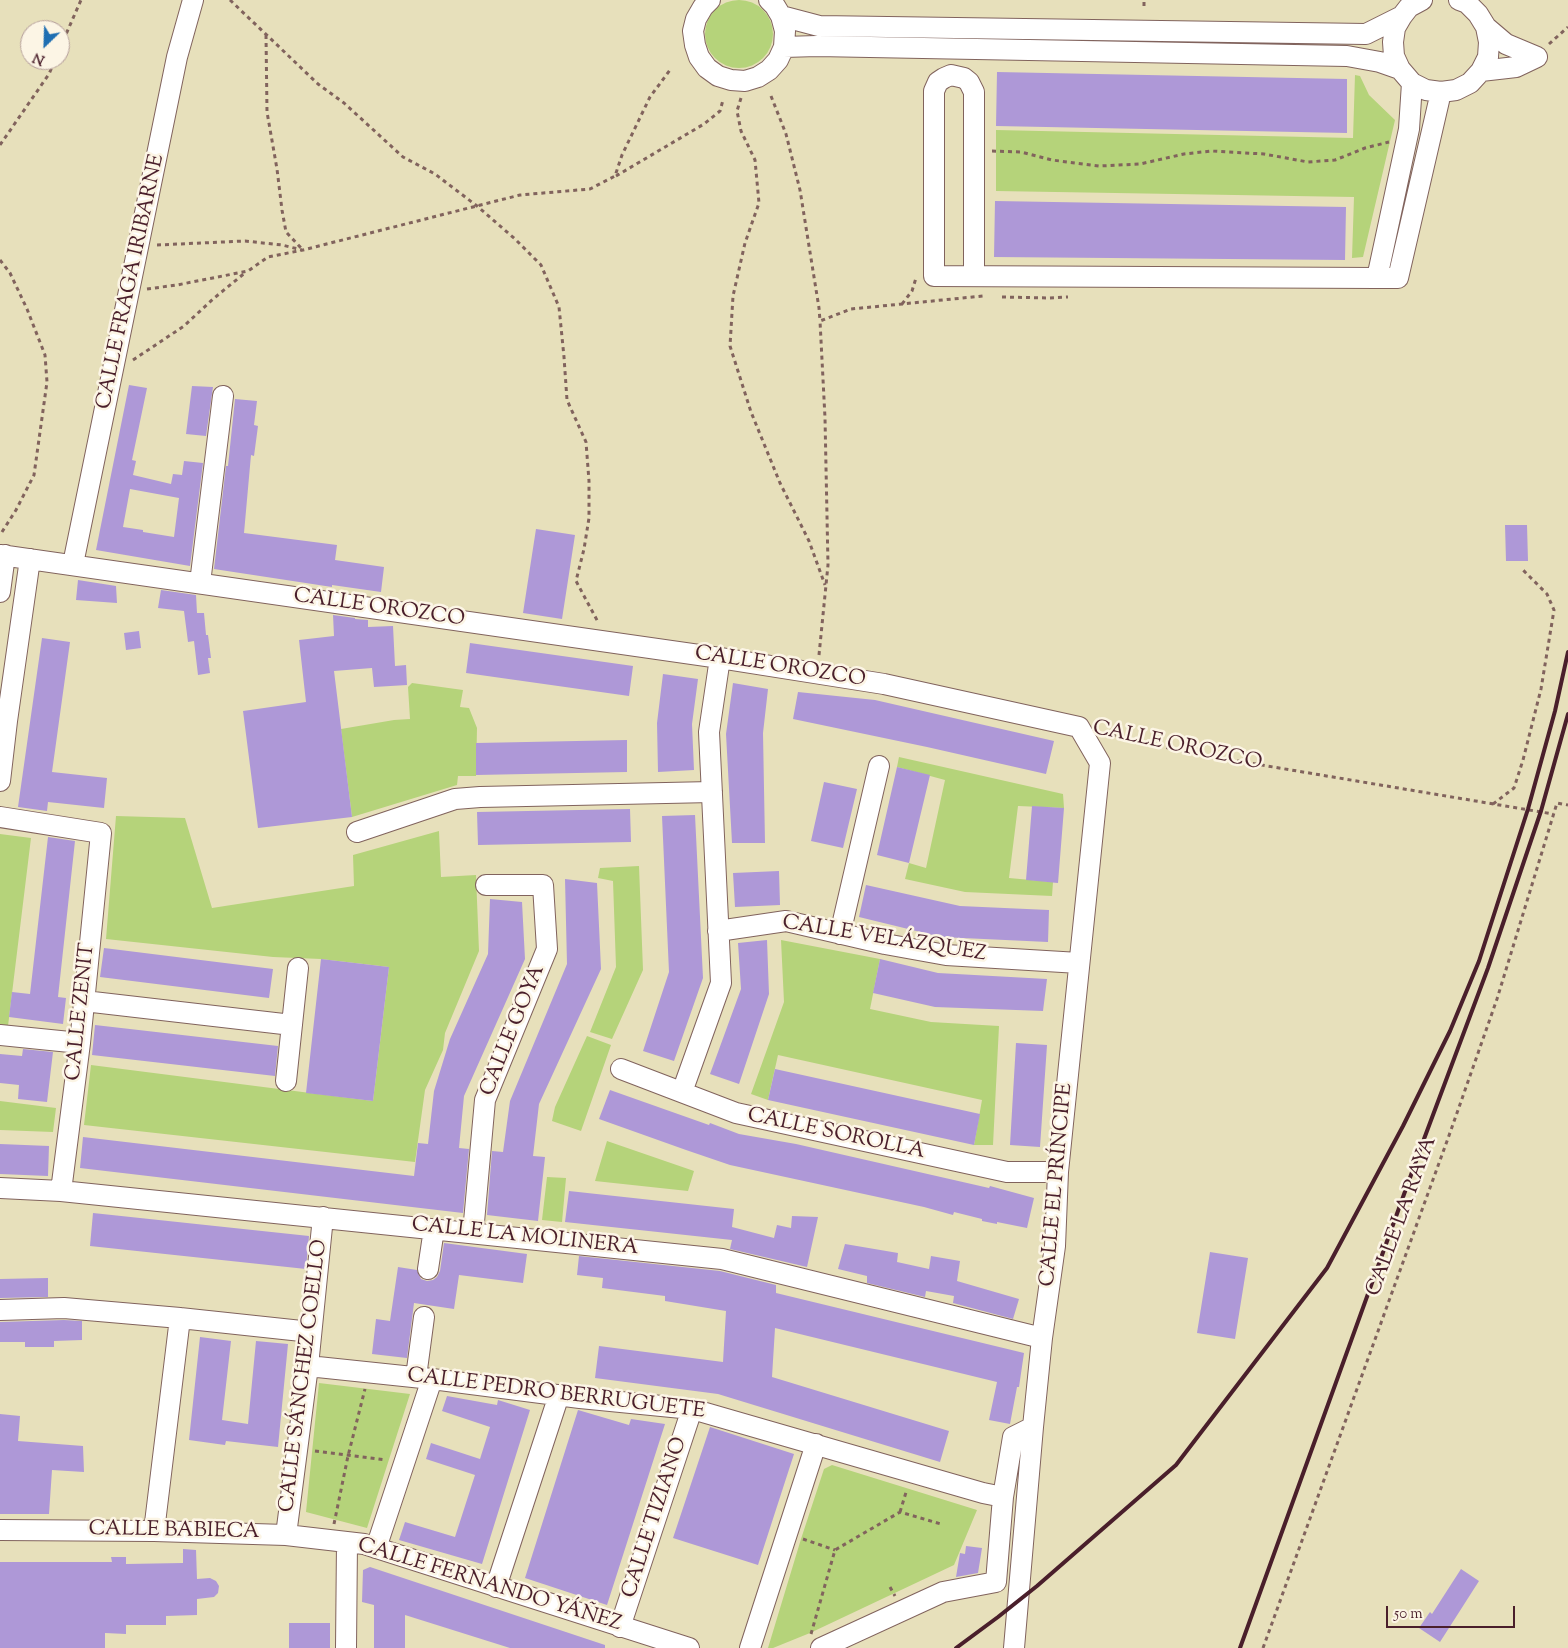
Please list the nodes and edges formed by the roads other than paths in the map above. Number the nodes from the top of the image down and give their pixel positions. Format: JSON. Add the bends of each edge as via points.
{"nodes":[{"id":1,"x":193,"y":0,"type":"edge"},
{"id":2,"x":710,"y":0,"type":"edge"},
{"id":3,"x":1422,"y":0,"type":"edge"},
{"id":4,"x":1459,"y":0,"type":"edge"},
{"id":5,"x":775,"y":8,"type":"edge"},
{"id":6,"x":1402,"y":16,"type":"junction"},
{"id":7,"x":1486,"y":27,"type":"junction"},
{"id":8,"x":784,"y":48,"type":"junction"},
{"id":9,"x":1481,"y":71,"type":"junction"},
{"id":10,"x":1406,"y":76,"type":"junction"},
{"id":11,"x":1441,"y":92,"type":"junction"},
{"id":12,"x":974,"y":276,"type":"junction"},
{"id":13,"x":1377,"y":278,"type":"junction"},
{"id":14,"x":223,"y":396,"type":"dead end"},
{"id":15,"x":3,"y":555,"type":"edge"},
{"id":16,"x":30,"y":558,"type":"junction"},
{"id":17,"x":73,"y":564,"type":"junction"},
{"id":18,"x":200,"y":583,"type":"junction"},
{"id":19,"x":0,"y":592,"type":"edge"},
{"id":20,"x":720,"y":658,"type":"junction"},
{"id":21,"x":3,"y":720,"type":"edge"},
{"id":22,"x":1079,"y":727,"type":"joint"},
{"id":23,"x":879,"y":766,"type":"dead end"},
{"id":24,"x":0,"y":781,"type":"edge"},
{"id":25,"x":712,"y":792,"type":"junction"},
{"id":26,"x":0,"y":817,"type":"edge"},
{"id":27,"x":357,"y":832,"type":"dead end"},
{"id":28,"x":486,"y":885,"type":"dead end"},
{"id":29,"x":718,"y":931,"type":"junction"},
{"id":30,"x":840,"y":934,"type":"junction"},
{"id":31,"x":1080,"y":963,"type":"junction"},
{"id":32,"x":298,"y":968,"type":"dead end"},
{"id":33,"x":84,"y":1001,"type":"junction"},
{"id":34,"x":292,"y":1024,"type":"junction"},
{"id":35,"x":0,"y":1035,"type":"edge"},
{"id":36,"x":80,"y":1043,"type":"junction"},
{"id":37,"x":621,"y":1069,"type":"dead end"},
{"id":38,"x":286,"y":1081,"type":"dead end"},
{"id":39,"x":682,"y":1092,"type":"junction"},
{"id":40,"x":1058,"y":1172,"type":"junction"},
{"id":41,"x":0,"y":1188,"type":"edge"},
{"id":42,"x":61,"y":1190,"type":"junction"},
{"id":43,"x":323,"y":1217,"type":"junction"},
{"id":44,"x":434,"y":1229,"type":"junction"},
{"id":45,"x":473,"y":1233,"type":"junction"},
{"id":46,"x":428,"y":1269,"type":"dead end"},
{"id":47,"x":0,"y":1310,"type":"edge"},
{"id":48,"x":424,"y":1317,"type":"dead end"},
{"id":49,"x":180,"y":1318,"type":"junction"},
{"id":50,"x":311,"y":1332,"type":"junction"},
{"id":51,"x":1042,"y":1338,"type":"junction"},
{"id":52,"x":308,"y":1366,"type":"junction"},
{"id":53,"x":424,"y":1378,"type":"junction"},
{"id":54,"x":559,"y":1395,"type":"junction"},
{"id":55,"x":692,"y":1409,"type":"junction"},
{"id":56,"x":1032,"y":1427,"type":"junction"},
{"id":57,"x":816,"y":1444,"type":"junction"},
{"id":58,"x":1003,"y":1497,"type":"junction"},
{"id":59,"x":0,"y":1530,"type":"edge"},
{"id":60,"x":154,"y":1531,"type":"junction"},
{"id":61,"x":286,"y":1534,"type":"junction"},
{"id":62,"x":347,"y":1542,"type":"junction"},
{"id":63,"x":376,"y":1548,"type":"junction"},
{"id":64,"x":496,"y":1587,"type":"junction"},
{"id":65,"x":620,"y":1627,"type":"junction"},
{"id":66,"x":815,"y":1640,"type":"edge"},
{"id":67,"x":346,"y":1648,"type":"edge"},
{"id":68,"x":689,"y":1648,"type":"edge"},
{"id":69,"x":750,"y":1648,"type":"edge"},
{"id":70,"x":1014,"y":1648,"type":"edge"}],
"edges":[{"from":1,"to":17,"type":"street","name":"CALLE FRAGA IRIBARNE","via":[[177,57]]},
{"from":2,"to":8,"type":"street","via":[[696,19],[695,44],[699,57],[718,76],[745,81],[758,77],[778,60]]},
{"from":3,"to":6,"type":"street","via":[[1409,7]]},
{"from":4,"to":7,"type":"street","via":[[1478,14]]},
{"from":5,"to":6,"type":"street","via":[[819,26],[1366,34]]},
{"from":5,"to":8,"type":"street","via":[[786,31]]},
{"from":6,"to":10,"type":"street","via":[[1392,42],[1394,56]]},
{"from":7,"to":9,"type":"street","via":[[1488,57]]},
{"from":7,"to":9,"type":"street","via":[[1506,44],[1536,57],[1516,67]]},
{"from":8,"to":10,"type":"street","via":[[1347,56],[1380,62]]},
{"from":9,"to":11,"type":"street","via":[[1456,90]]},
{"from":10,"to":11,"type":"street","via":[[1426,90]]},
{"from":10,"to":13,"type":"street","via":[[1409,129]]},
{"from":11,"to":13,"type":"street","via":[[1398,278]]},
{"from":12,"to":12,"type":"street","via":[[974,92],[964,78],[951,75],[938,82],[934,91],[934,276]]},
{"from":12,"to":13,"type":"street"},
{"from":14,"to":18,"type":"street"},
{"from":15,"to":16,"type":"street","name":"CALLE OROZCO"},
{"from":15,"to":19,"type":"street"},
{"from":16,"to":17,"type":"street","name":"CALLE OROZCO"},
{"from":16,"to":21,"type":"street"},
{"from":17,"to":18,"type":"street","name":"CALLE OROZCO"},
{"from":18,"to":20,"type":"street","name":"CALLE OROZCO"},
{"from":20,"to":22,"type":"street","name":"CALLE OROZCO","via":[[884,684]]},
{"from":20,"to":25,"type":"street","via":[[709,732]]},
{"from":21,"to":24,"type":"street"},
{"from":22,"to":31,"type":"street","name":"CALLE EL PRÍNCIPE","via":[[1100,763]]},
{"from":23,"to":30,"type":"street"},
{"from":25,"to":27,"type":"street","via":[[480,796],[455,799]]},
{"from":25,"to":29,"type":"street"},
{"from":26,"to":33,"type":"street","name":"CALLE ZENIT","via":[[101,833]]},
{"from":28,"to":45,"type":"street","name":"CALLE GOYA","via":[[543,885],[547,949],[484,1100]]},
{"from":29,"to":30,"type":"street","name":"CALLE VELÁZQUEZ","via":[[786,921]]},
{"from":29,"to":39,"type":"street","via":[[721,983]]},
{"from":30,"to":31,"type":"street","name":"CALLE VELÁZQUEZ","via":[[946,955]]},
{"from":31,"to":40,"type":"street","name":"CALLE EL PRÍNCIPE"},
{"from":32,"to":34,"type":"street"},
{"from":33,"to":34,"type":"street"},
{"from":33,"to":36,"type":"street","name":"CALLE ZENIT"},
{"from":34,"to":38,"type":"street"},
{"from":35,"to":36,"type":"street"},
{"from":36,"to":42,"type":"street","name":"CALLE ZENIT"},
{"from":37,"to":39,"type":"street","name":"CALLE SOROLLA"},
{"from":39,"to":40,"type":"street","name":"CALLE SOROLLA","via":[[736,1113],[1007,1172]]},
{"from":40,"to":51,"type":"street","name":"CALLE EL PRÍNCIPE","via":[[1055,1246]]},
{"from":41,"to":42,"type":"street","name":"CALLE LA MOLINERA"},
{"from":42,"to":43,"type":"street","name":"CALLE LA MOLINERA"},
{"from":43,"to":44,"type":"street","name":"CALLE LA MOLINERA"},
{"from":43,"to":50,"type":"street","name":"CALLE SÁNCHEZ COELLO"},
{"from":44,"to":45,"type":"street","name":"CALLE LA MOLINERA"},
{"from":44,"to":46,"type":"street"},
{"from":45,"to":51,"type":"street","name":"CALLE LA MOLINERA","via":[[722,1259]]},
{"from":47,"to":49,"type":"street","via":[[64,1308]]},
{"from":48,"to":53,"type":"street"},
{"from":49,"to":50,"type":"street"},
{"from":49,"to":60,"type":"street"},
{"from":50,"to":52,"type":"street","name":"CALLE SÁNCHEZ COELLO"},
{"from":51,"to":56,"type":"street","name":"CALLE EL PRÍNCIPE"},
{"from":52,"to":53,"type":"street","name":"CALLE PEDRO BERRUGUETE"},
{"from":52,"to":61,"type":"street","name":"CALLE SÁNCHEZ COELLO"},
{"from":53,"to":54,"type":"street","name":"CALLE PEDRO BERRUGUETE"},
{"from":53,"to":63,"type":"street"},
{"from":54,"to":55,"type":"street","name":"CALLE PEDRO BERRUGUETE"},
{"from":54,"to":64,"type":"street"},
{"from":55,"to":57,"type":"street","name":"CALLE PEDRO BERRUGUETE"},
{"from":55,"to":65,"type":"street","name":"CALLE TIZIANO"},
{"from":56,"to":58,"type":"street","via":[[1013,1437]]},
{"from":56,"to":70,"type":"street","name":"CALLE EL PRÍNCIPE"},
{"from":57,"to":58,"type":"street","name":"CALLE PEDRO BERRUGUETE"},
{"from":57,"to":69,"type":"street"},
{"from":58,"to":66,"type":"street","via":[[996,1582],[943,1592]]},
{"from":59,"to":60,"type":"street","name":"CALLE BABIECA"},
{"from":60,"to":61,"type":"street","name":"CALLE BABIECA"},
{"from":61,"to":62,"type":"street","name":"CALLE BABIECA"},
{"from":62,"to":63,"type":"street","name":"CALLE FERNANDO YÁÑEZ"},
{"from":62,"to":67,"type":"street"},
{"from":63,"to":64,"type":"street","name":"CALLE FERNANDO YÁÑEZ"},
{"from":64,"to":65,"type":"street","name":"CALLE FERNANDO YÁÑEZ"},
{"from":65,"to":68,"type":"street","name":"CALLE FERNANDO YÁÑEZ"}]}
